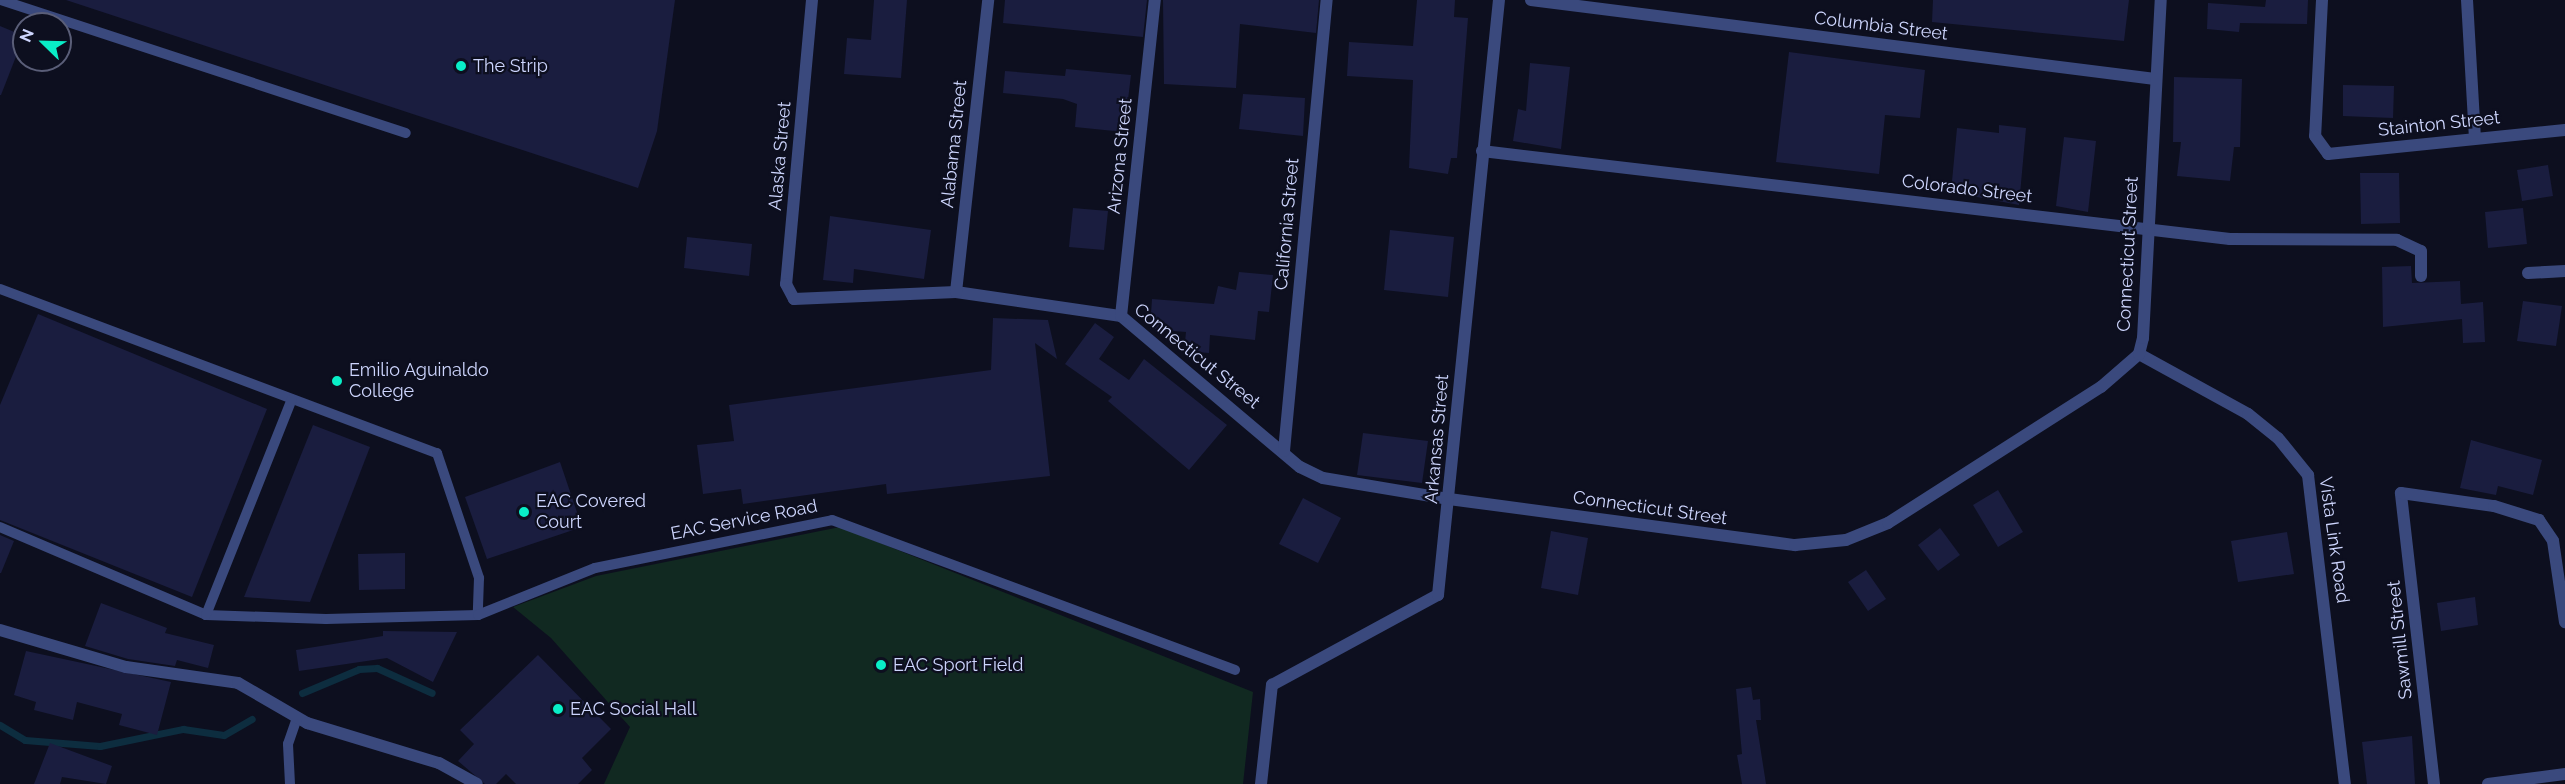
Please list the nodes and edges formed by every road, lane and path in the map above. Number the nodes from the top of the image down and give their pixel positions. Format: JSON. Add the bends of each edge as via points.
{"nodes":[{"id":1,"x":1,"y":0,"type":"edge"},
{"id":2,"x":812,"y":0,"type":"edge"},
{"id":3,"x":988,"y":0,"type":"edge"},
{"id":4,"x":1155,"y":0,"type":"edge"},
{"id":5,"x":1327,"y":0,"type":"edge"},
{"id":6,"x":1499,"y":0,"type":"edge"},
{"id":7,"x":1531,"y":0,"type":"edge"},
{"id":8,"x":2161,"y":0,"type":"edge"},
{"id":9,"x":2322,"y":0,"type":"edge"},
{"id":10,"x":2467,"y":0,"type":"edge"},
{"id":11,"x":2155,"y":79,"type":"junction"},
{"id":12,"x":2565,"y":130,"type":"edge"},
{"id":13,"x":406,"y":133,"type":"dead end"},
{"id":14,"x":2475,"y":138,"type":"junction"},
{"id":15,"x":1482,"y":151,"type":"junction"},
{"id":16,"x":2146,"y":228,"type":"junction"},
{"id":17,"x":2565,"y":271,"type":"edge"},
{"id":18,"x":2528,"y":273,"type":"dead end"},
{"id":19,"x":2421,"y":276,"type":"dead end"},
{"id":20,"x":0,"y":289,"type":"edge"},
{"id":21,"x":956,"y":292,"type":"junction"},
{"id":22,"x":808,"y":302,"type":"joint"},
{"id":23,"x":1121,"y":316,"type":"junction"},
{"id":24,"x":2139,"y":354,"type":"junction"},
{"id":25,"x":292,"y":399,"type":"junction"},
{"id":26,"x":1284,"y":451,"type":"junction"},
{"id":27,"x":1449,"y":499,"type":"junction"},
{"id":28,"x":0,"y":526,"type":"edge"},
{"id":29,"x":206,"y":615,"type":"junction"},
{"id":30,"x":478,"y":615,"type":"junction"},
{"id":31,"x":2565,"y":622,"type":"edge"},
{"id":32,"x":0,"y":630,"type":"edge"},
{"id":33,"x":1235,"y":670,"type":"dead end"},
{"id":34,"x":293,"y":715,"type":"junction"},
{"id":35,"x":2565,"y":774,"type":"edge"},
{"id":36,"x":291,"y":784,"type":"edge"},
{"id":37,"x":477,"y":784,"type":"edge"},
{"id":38,"x":1261,"y":784,"type":"edge"},
{"id":39,"x":2345,"y":784,"type":"edge"},
{"id":40,"x":2434,"y":784,"type":"edge"},
{"id":41,"x":2488,"y":784,"type":"edge"}],
"edges":[{"from":1,"to":13,"type":"lane"},
{"from":2,"to":22,"type":"street","name":"Alaska Street","via":[[786,284],[794,299]]},
{"from":3,"to":21,"type":"street","name":"Alabama Street"},
{"from":4,"to":23,"type":"street","name":"Arizona Street"},
{"from":5,"to":26,"type":"street","name":"California Street"},
{"from":6,"to":15,"type":"street","name":"Arkansas Street"},
{"from":7,"to":11,"type":"street","name":"Columbia Street"},
{"from":8,"to":11,"type":"street","name":"Connecticut Street"},
{"from":9,"to":14,"type":"street","name":"Stainton Street","via":[[2319,147],[2328,154]]},
{"from":10,"to":14,"type":"street"},
{"from":11,"to":16,"type":"street","name":"Connecticut Street"},
{"from":12,"to":14,"type":"street","name":"Stainton Street"},
{"from":15,"to":16,"type":"street","name":"Colorado Street"},
{"from":15,"to":27,"type":"street","name":"Arkansas Street"},
{"from":16,"to":19,"type":"street","name":"Colorado Street","via":[[2230,239],[2397,240],[2421,251]]},
{"from":16,"to":24,"type":"street","name":"Connecticut Street"},
{"from":17,"to":18,"type":"street"},
{"from":20,"to":25,"type":"lane"},
{"from":21,"to":22,"type":"street","name":"Connecticut Street"},
{"from":21,"to":23,"type":"street","name":"Connecticut Street"},
{"from":23,"to":26,"type":"street","name":"Connecticut Street"},
{"from":24,"to":27,"type":"street","name":"Connecticut Street","via":[[2101,387],[1888,523],[1846,540],[1795,545]]},
{"from":24,"to":39,"type":"street","name":"Vista Link Road","via":[[2248,414],[2278,438],[2308,475]]},
{"from":25,"to":29,"type":"lane"},
{"from":25,"to":30,"type":"lane","via":[[437,453],[479,578]]},
{"from":26,"to":27,"type":"street","name":"Connecticut Street","via":[[1323,478]]},
{"from":27,"to":38,"type":"street","name":"Arkansas Street","via":[[1438,596],[1272,685]]},
{"from":28,"to":29,"type":"lane"},
{"from":29,"to":30,"type":"lane","name":"EAC Service Road"},
{"from":30,"to":33,"type":"lane","name":"EAC Service Road","via":[[595,568],[832,520]]},
{"from":31,"to":40,"type":"street","name":"Sawmill Street","via":[[2553,541],[2539,520],[2494,506],[2402,493]]},
{"from":32,"to":34,"type":"street","via":[[126,667],[238,683],[265,695]]},
{"from":34,"to":36,"type":"lane","via":[[288,744]]},
{"from":34,"to":37,"type":"street","via":[[439,763]]},
{"from":35,"to":41,"type":"street"}]}
